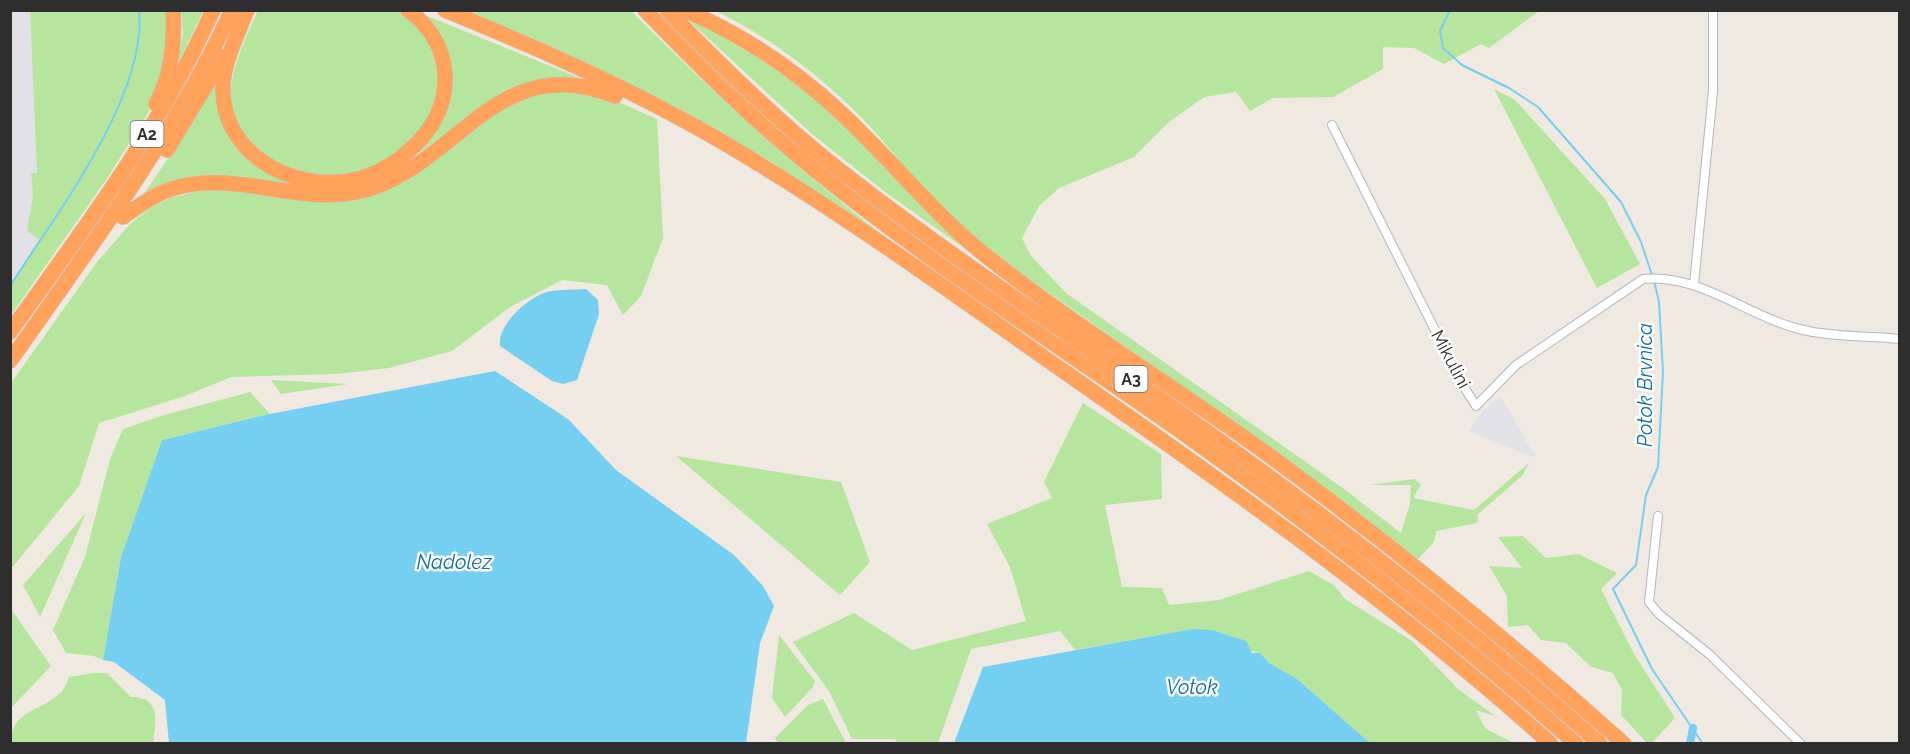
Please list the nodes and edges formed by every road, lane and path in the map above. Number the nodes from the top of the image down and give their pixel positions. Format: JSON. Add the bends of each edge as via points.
{"nodes":[{"id":1,"x":172,"y":10,"type":"edge"},
{"id":2,"x":213,"y":10,"type":"edge"},
{"id":3,"x":232,"y":10,"type":"edge"},
{"id":4,"x":247,"y":10,"type":"edge"},
{"id":5,"x":408,"y":10,"type":"edge"},
{"id":6,"x":445,"y":10,"type":"edge"},
{"id":7,"x":645,"y":10,"type":"edge"},
{"id":8,"x":667,"y":10,"type":"edge"},
{"id":9,"x":685,"y":10,"type":"edge"},
{"id":10,"x":1713,"y":10,"type":"edge"},
{"id":11,"x":688,"y":123,"type":"junction"},
{"id":12,"x":1332,"y":124,"type":"dead end"},
{"id":13,"x":123,"y":217,"type":"junction"},
{"id":14,"x":78,"y":237,"type":"junction"},
{"id":15,"x":1694,"y":284,"type":"junction"},
{"id":16,"x":58,"y":292,"type":"junction"},
{"id":17,"x":10,"y":332,"type":"edge"},
{"id":18,"x":1899,"y":339,"type":"edge"},
{"id":19,"x":10,"y":361,"type":"edge"},
{"id":20,"x":1658,"y":516,"type":"dead end"},
{"id":21,"x":1519,"y":716,"type":"junction"},
{"id":22,"x":1544,"y":744,"type":"edge"},
{"id":23,"x":1551,"y":744,"type":"edge"},
{"id":24,"x":1576,"y":744,"type":"edge"},
{"id":25,"x":1600,"y":744,"type":"edge"},
{"id":26,"x":1624,"y":744,"type":"edge"},
{"id":27,"x":1801,"y":744,"type":"edge"}],
"edges":[{"from":1,"to":14,"type":"highway","via":[[173,47],[159,98]]},
{"from":2,"to":14,"type":"highway","number":"A2","via":[[156,122]]},
{"from":3,"to":16,"type":"highway","number":"A2","via":[[168,128],[114,215]]},
{"from":4,"to":5,"type":"highway","via":[[223,84],[225,110],[234,132],[259,160],[281,173],[308,181],[338,183],[369,176],[401,158],[422,138],[439,113],[445,84],[441,52],[425,26]]},
{"from":4,"to":13,"type":"highway","via":[[207,86]]},
{"from":6,"to":11,"type":"highway","via":[[581,69]]},
{"from":7,"to":24,"type":"highway","number":"A3","via":[[813,168],[966,283],[1320,534],[1491,670]]},
{"from":8,"to":25,"type":"highway","number":"A3","via":[[825,159],[1328,520],[1508,664]]},
{"from":9,"to":26,"type":"highway","via":[[732,33],[799,76],[990,259],[1338,506],[1517,650]]},
{"from":10,"to":15,"type":"street","via":[[1713,91]]},
{"from":11,"to":13,"type":"highway","via":[[672,123],[595,88],[530,89],[497,103],[408,170],[371,189],[335,196],[234,183],[197,183],[160,194]]},
{"from":11,"to":21,"type":"highway","via":[[807,194],[1167,443],[1310,547]]},
{"from":12,"to":15,"type":"street","name":"Mikulini","via":[[1476,406],[1516,365],[1643,279],[1661,277]]},
{"from":13,"to":16,"type":"highway","via":[[74,280]]},
{"from":14,"to":17,"type":"highway","number":"A2"},
{"from":15,"to":18,"type":"street","via":[[1753,313],[1807,331]]},
{"from":16,"to":19,"type":"highway","number":"A2"},
{"from":20,"to":27,"type":"street","via":[[1649,602]]},
{"from":21,"to":22,"type":"highway"},
{"from":21,"to":23,"type":"highway"}]}
